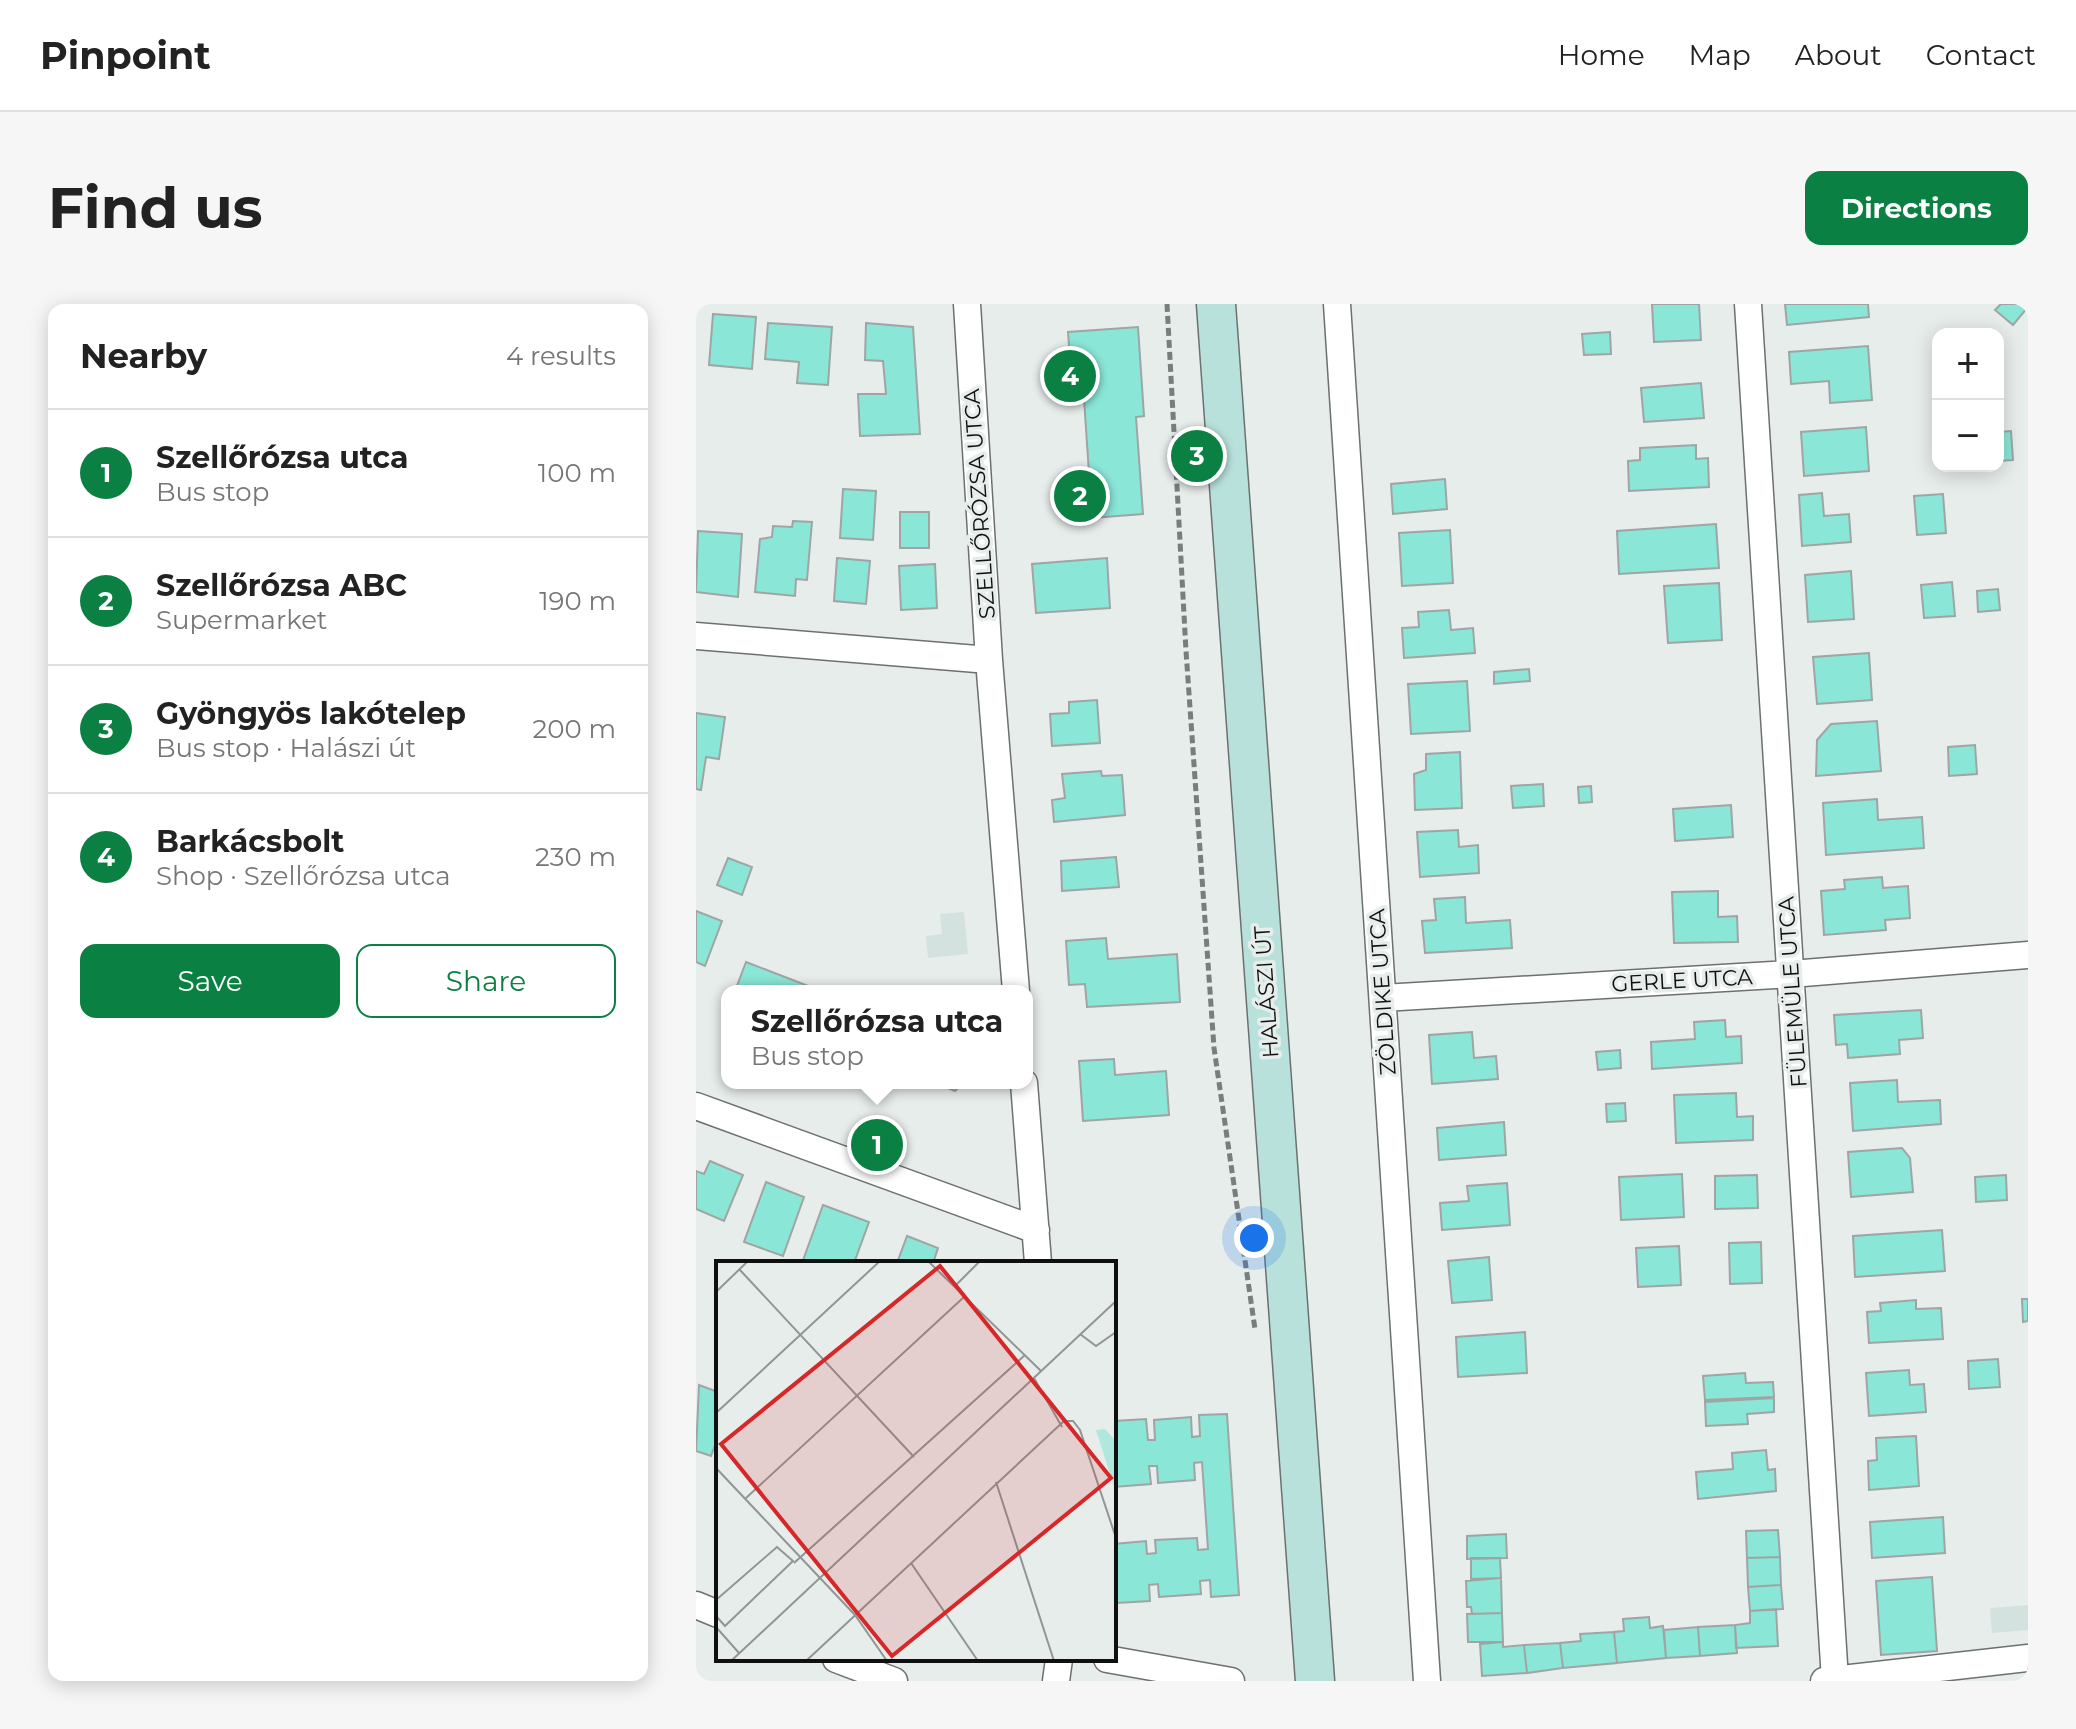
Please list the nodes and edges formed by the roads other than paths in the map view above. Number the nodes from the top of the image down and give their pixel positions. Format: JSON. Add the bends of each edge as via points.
{"nodes":[{"id":1,"x":967,"y":304,"type":"edge"},
{"id":2,"x":1216,"y":304,"type":"edge"},
{"id":3,"x":1337,"y":304,"type":"edge"},
{"id":4,"x":1748,"y":304,"type":"edge"},
{"id":5,"x":696,"y":636,"type":"edge"},
{"id":6,"x":989,"y":660,"type":"junction"},
{"id":7,"x":2028,"y":955,"type":"edge"},
{"id":8,"x":1791,"y":974,"type":"junction"},
{"id":9,"x":1016,"y":985,"type":"edge"},
{"id":10,"x":1383,"y":998,"type":"junction"},
{"id":11,"x":1024,"y":1089,"type":"edge"},
{"id":12,"x":696,"y":1106,"type":"edge"},
{"id":13,"x":1036,"y":1230,"type":"junction"},
{"id":14,"x":1038,"y":1261,"type":"edge"},
{"id":15,"x":696,"y":1605,"type":"edge"},
{"id":16,"x":716,"y":1613,"type":"edge"},
{"id":17,"x":2028,"y":1658,"type":"edge"},
{"id":18,"x":841,"y":1661,"type":"edge"},
{"id":19,"x":1059,"y":1661,"type":"edge"},
{"id":20,"x":1116,"y":1661,"type":"edge"},
{"id":21,"x":1829,"y":1680,"type":"edge"},
{"id":22,"x":894,"y":1681,"type":"edge"},
{"id":23,"x":1056,"y":1681,"type":"edge"},
{"id":24,"x":1231,"y":1681,"type":"edge"},
{"id":25,"x":1315,"y":1681,"type":"edge"},
{"id":26,"x":1427,"y":1681,"type":"edge"}],
"edges":[{"from":1,"to":6,"type":"street","name":"SZELLŐRÓZSA UTCA"},
{"from":2,"to":25,"type":"main road","name":"HALÁSZI ÚT"},
{"from":3,"to":10,"type":"street","name":"ZÖLDIKE UTCA"},
{"from":4,"to":8,"type":"street","name":"FÜLEMÜLE UTCA"},
{"from":5,"to":6,"type":"street"},
{"from":6,"to":9,"type":"street","name":"SZELLŐRÓZSA UTCA"},
{"from":7,"to":8,"type":"street","name":"GERLE UTCA"},
{"from":8,"to":10,"type":"street","name":"GERLE UTCA"},
{"from":8,"to":21,"type":"street","name":"FÜLEMÜLE UTCA"},
{"from":10,"to":26,"type":"street","name":"ZÖLDIKE UTCA"},
{"from":11,"to":13,"type":"street"},
{"from":12,"to":13,"type":"street"},
{"from":13,"to":14,"type":"street"},
{"from":15,"to":16,"type":"street"},
{"from":17,"to":21,"type":"street"},
{"from":18,"to":22,"type":"street"},
{"from":19,"to":23,"type":"street"},
{"from":20,"to":24,"type":"street"}]}
